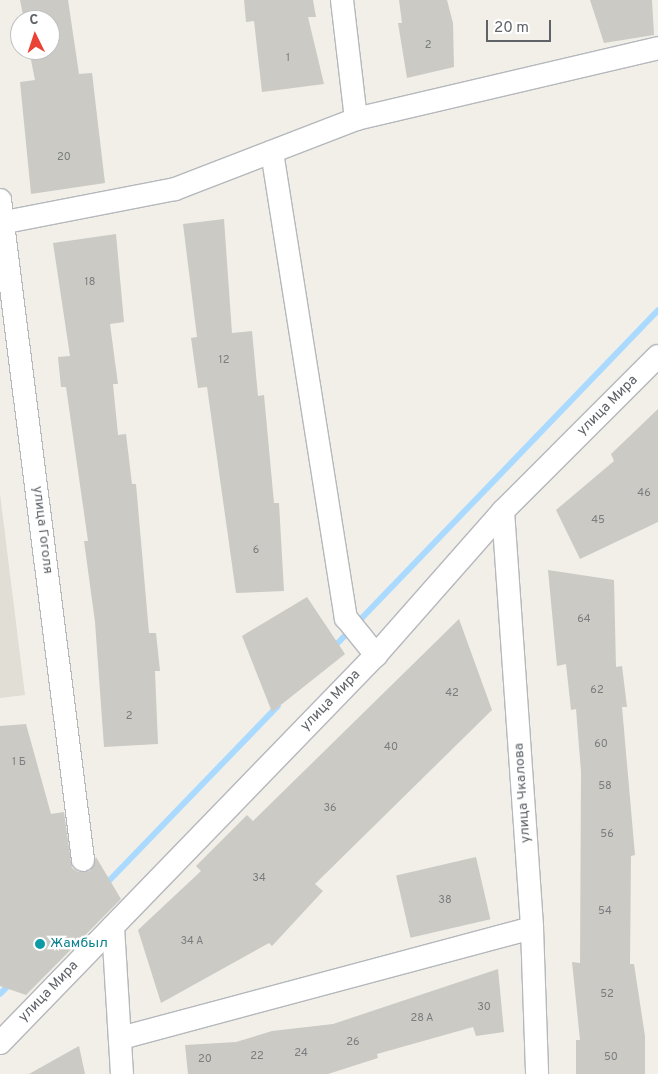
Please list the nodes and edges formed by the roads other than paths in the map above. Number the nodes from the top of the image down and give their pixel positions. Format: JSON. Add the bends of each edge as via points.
{"nodes":[{"id":1,"x":342,"y":0,"type":"edge"},
{"id":2,"x":658,"y":48,"type":"edge"},
{"id":3,"x":356,"y":119,"type":"junction"},
{"id":4,"x":272,"y":152,"type":"junction"},
{"id":5,"x":0,"y":200,"type":"edge"},
{"id":6,"x":1,"y":223,"type":"edge"},
{"id":7,"x":658,"y":356,"type":"edge"},
{"id":8,"x":503,"y":511,"type":"junction"},
{"id":9,"x":376,"y":655,"type":"junction"},
{"id":10,"x":83,"y":860,"type":"dead end"},
{"id":11,"x":113,"y":927,"type":"junction"},
{"id":12,"x":532,"y":928,"type":"junction"},
{"id":13,"x":120,"y":1038,"type":"junction"},
{"id":14,"x":0,"y":1043,"type":"edge"},
{"id":15,"x":122,"y":1074,"type":"edge"},
{"id":16,"x":537,"y":1074,"type":"edge"}],
"edges":[{"from":1,"to":3,"type":"street"},
{"from":2,"to":3,"type":"street"},
{"from":3,"to":4,"type":"street"},
{"from":4,"to":6,"type":"street","via":[[175,189]]},
{"from":4,"to":9,"type":"street","via":[[346,618]]},
{"from":5,"to":6,"type":"street","name":"улица Гоголя"},
{"from":6,"to":10,"type":"street","name":"улица Гоголя"},
{"from":7,"to":8,"type":"street","name":"улица Мира"},
{"from":8,"to":9,"type":"street","name":"улица Мира"},
{"from":8,"to":12,"type":"street","name":"улица Чкалова"},
{"from":9,"to":11,"type":"street","name":"улица Мира"},
{"from":11,"to":13,"type":"street"},
{"from":11,"to":14,"type":"street","name":"улица Мира"},
{"from":12,"to":13,"type":"street"},
{"from":12,"to":16,"type":"street","name":"улица Чкалова"},
{"from":13,"to":15,"type":"street"}]}
